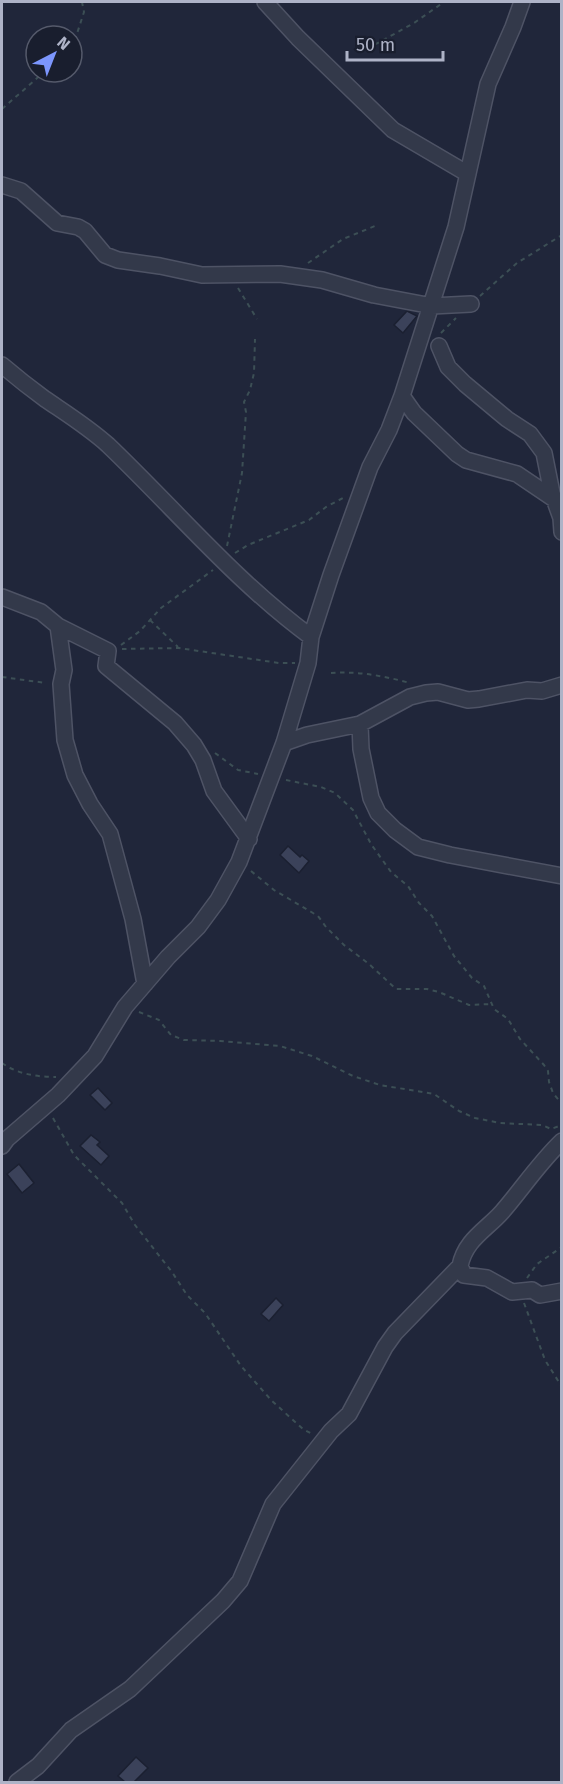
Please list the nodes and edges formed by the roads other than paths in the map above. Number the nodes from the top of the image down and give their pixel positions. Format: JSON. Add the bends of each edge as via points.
{"nodes":[{"id":1,"x":266,"y":2,"type":"edge"},
{"id":2,"x":522,"y":2,"type":"edge"},
{"id":3,"x":468,"y":174,"type":"junction"},
{"id":4,"x":2,"y":185,"type":"edge"},
{"id":5,"x":471,"y":304,"type":"dead end"},
{"id":6,"x":432,"y":306,"type":"junction"},
{"id":7,"x":440,"y":346,"type":"dead end"},
{"id":8,"x":2,"y":365,"type":"edge"},
{"id":9,"x":402,"y":396,"type":"junction"},
{"id":10,"x":554,"y":500,"type":"junction"},
{"id":11,"x":561,"y":518,"type":"edge"},
{"id":12,"x":561,"y":532,"type":"edge"},
{"id":13,"x":2,"y":597,"type":"edge"},
{"id":14,"x":58,"y":626,"type":"junction"},
{"id":15,"x":311,"y":637,"type":"junction"},
{"id":16,"x":561,"y":685,"type":"edge"},
{"id":17,"x":360,"y":724,"type":"junction"},
{"id":18,"x":284,"y":744,"type":"junction"},
{"id":19,"x":249,"y":839,"type":"junction"},
{"id":20,"x":561,"y":876,"type":"edge"},
{"id":21,"x":145,"y":984,"type":"junction"},
{"id":22,"x":561,"y":1141,"type":"edge"},
{"id":23,"x":2,"y":1146,"type":"edge"},
{"id":24,"x":460,"y":1266,"type":"junction"},
{"id":25,"x":561,"y":1291,"type":"edge"},
{"id":26,"x":17,"y":1782,"type":"edge"}],
"edges":[{"from":1,"to":3,"type":"street","via":[[393,130]]},
{"from":2,"to":3,"type":"street","via":[[488,84]]},
{"from":3,"to":6,"type":"street"},
{"from":4,"to":6,"type":"street","via":[[21,191],[57,223],[85,231],[111,258],[202,275],[280,274],[322,280],[374,296]]},
{"from":5,"to":6,"type":"street"},
{"from":6,"to":9,"type":"street"},
{"from":7,"to":10,"type":"street","via":[[448,367],[465,384],[530,434],[544,453]]},
{"from":8,"to":15,"type":"street","via":[[106,444],[284,617]]},
{"from":9,"to":10,"type":"street","via":[[457,454],[517,474]]},
{"from":9,"to":15,"type":"street","via":[[370,467]]},
{"from":10,"to":11,"type":"street"},
{"from":11,"to":12,"type":"street"},
{"from":13,"to":14,"type":"street","via":[[42,612]]},
{"from":14,"to":19,"type":"street","via":[[108,651],[106,666],[175,723],[194,745],[214,790]]},
{"from":14,"to":21,"type":"street","via":[[64,670],[61,712],[67,748],[75,775],[110,834],[133,919]]},
{"from":15,"to":18,"type":"street","via":[[308,663]]},
{"from":16,"to":17,"type":"street","via":[[468,700],[426,693],[410,697]]},
{"from":17,"to":18,"type":"street"},
{"from":17,"to":20,"type":"street","via":[[371,798],[378,813],[395,830],[418,847]]},
{"from":18,"to":19,"type":"street"},
{"from":19,"to":21,"type":"street","via":[[218,900]]},
{"from":21,"to":23,"type":"street","via":[[125,1007],[95,1056]]},
{"from":22,"to":24,"type":"street","via":[[500,1215],[471,1241]]},
{"from":24,"to":25,"type":"street","via":[[464,1275],[487,1278],[512,1292],[532,1290],[540,1295]]},
{"from":24,"to":26,"type":"street","via":[[395,1333],[349,1414],[273,1504],[240,1581],[223,1601],[130,1689],[71,1730],[38,1766]]}]}
